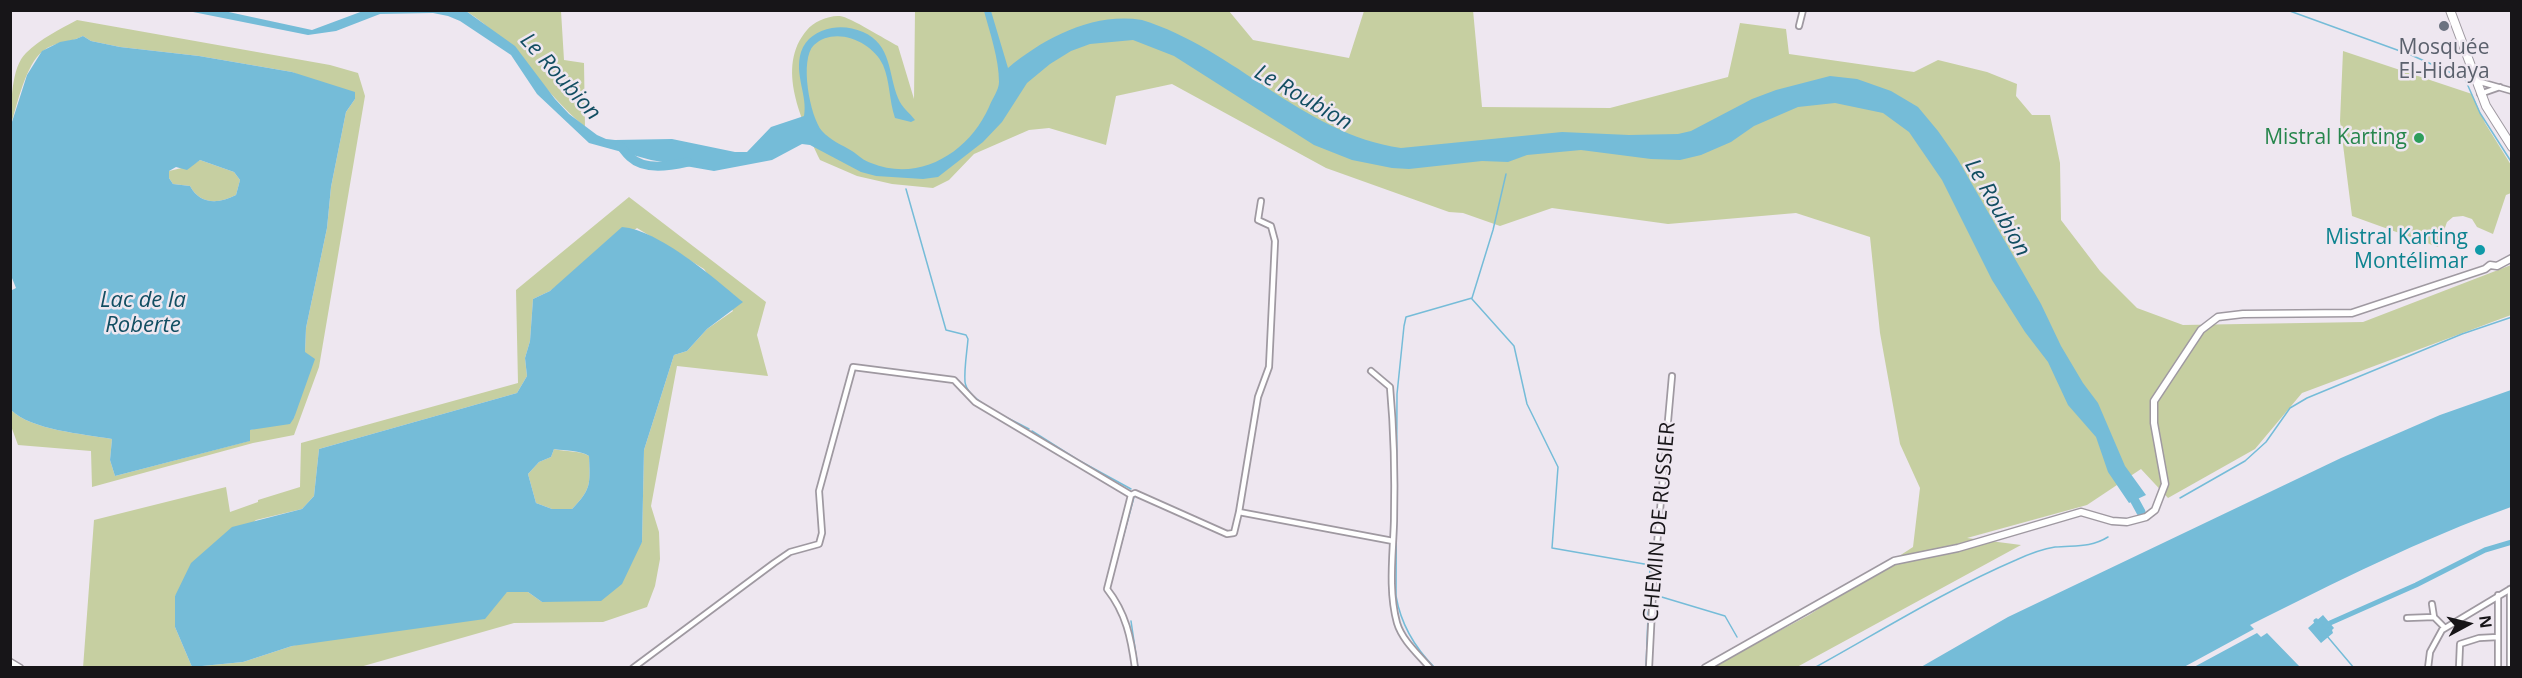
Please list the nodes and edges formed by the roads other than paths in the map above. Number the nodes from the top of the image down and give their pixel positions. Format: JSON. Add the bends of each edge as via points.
{"nodes":[{"id":1,"x":1803,"y":10,"type":"edge"},
{"id":2,"x":2450,"y":10,"type":"edge"},
{"id":3,"x":1799,"y":26,"type":"dead end"},
{"id":4,"x":2475,"y":81,"type":"junction"},
{"id":5,"x":2500,"y":87,"type":"junction"},
{"id":6,"x":2511,"y":91,"type":"edge"},
{"id":7,"x":2480,"y":94,"type":"junction"},
{"id":8,"x":2511,"y":147,"type":"edge"},
{"id":9,"x":1261,"y":201,"type":"dead end"},
{"id":10,"x":2511,"y":258,"type":"edge"},
{"id":11,"x":1371,"y":371,"type":"dead end"},
{"id":12,"x":1672,"y":376,"type":"dead end"},
{"id":13,"x":1133,"y":494,"type":"junction"},
{"id":14,"x":1239,"y":512,"type":"junction"},
{"id":15,"x":1393,"y":541,"type":"junction"},
{"id":16,"x":2511,"y":589,"type":"edge"},
{"id":17,"x":2498,"y":596,"type":"junction"},
{"id":18,"x":2432,"y":604,"type":"dead end"},
{"id":19,"x":2434,"y":617,"type":"junction"},
{"id":20,"x":2407,"y":618,"type":"dead end"},
{"id":21,"x":2445,"y":628,"type":"junction"},
{"id":22,"x":2498,"y":637,"type":"junction"},
{"id":23,"x":10,"y":662,"type":"edge"},
{"id":24,"x":20,"y":668,"type":"edge"},
{"id":25,"x":633,"y":668,"type":"edge"},
{"id":26,"x":1135,"y":668,"type":"edge"},
{"id":27,"x":1430,"y":668,"type":"edge"},
{"id":28,"x":1649,"y":668,"type":"edge"},
{"id":29,"x":1705,"y":668,"type":"edge"},
{"id":30,"x":2428,"y":668,"type":"edge"},
{"id":31,"x":2459,"y":668,"type":"edge"},
{"id":32,"x":2498,"y":668,"type":"edge"},
{"id":33,"x":2510,"y":668,"type":"edge"}],
"edges":[{"from":1,"to":3,"type":"street"},
{"from":2,"to":4,"type":"main road"},
{"from":4,"to":5,"type":"street"},
{"from":4,"to":7,"type":"main road"},
{"from":5,"to":6,"type":"street"},
{"from":5,"to":7,"type":"street"},
{"from":7,"to":8,"type":"main road"},
{"from":9,"to":14,"type":"street","via":[[1258,220],[1271,226],[1275,241],[1269,367],[1258,398]]},
{"from":10,"to":29,"type":"street","via":[[2352,313],[2218,317],[2201,330],[2154,401],[2165,484],[2155,510],[2146,517],[2119,522],[2081,512],[1958,548],[1908,556]]},
{"from":11,"to":15,"type":"street","via":[[1390,387]]},
{"from":12,"to":28,"type":"street","name":"CHEMIN DE RUSSIER"},
{"from":13,"to":14,"type":"street","via":[[1227,534],[1236,530]]},
{"from":13,"to":25,"type":"street","via":[[975,402],[954,380],[853,367],[819,491],[819,544],[790,552]]},
{"from":13,"to":26,"type":"street","via":[[1107,589],[1129,628]]},
{"from":14,"to":15,"type":"street"},
{"from":15,"to":27,"type":"street","via":[[1392,591],[1398,624]]},
{"from":16,"to":17,"type":"street"},
{"from":16,"to":33,"type":"street"},
{"from":17,"to":21,"type":"street"},
{"from":17,"to":22,"type":"street"},
{"from":18,"to":19,"type":"street"},
{"from":19,"to":20,"type":"street"},
{"from":19,"to":21,"type":"street"},
{"from":21,"to":30,"type":"street","via":[[2428,657]]},
{"from":22,"to":31,"type":"street","via":[[2460,644]]},
{"from":22,"to":32,"type":"street"},
{"from":23,"to":24,"type":"street"}]}
